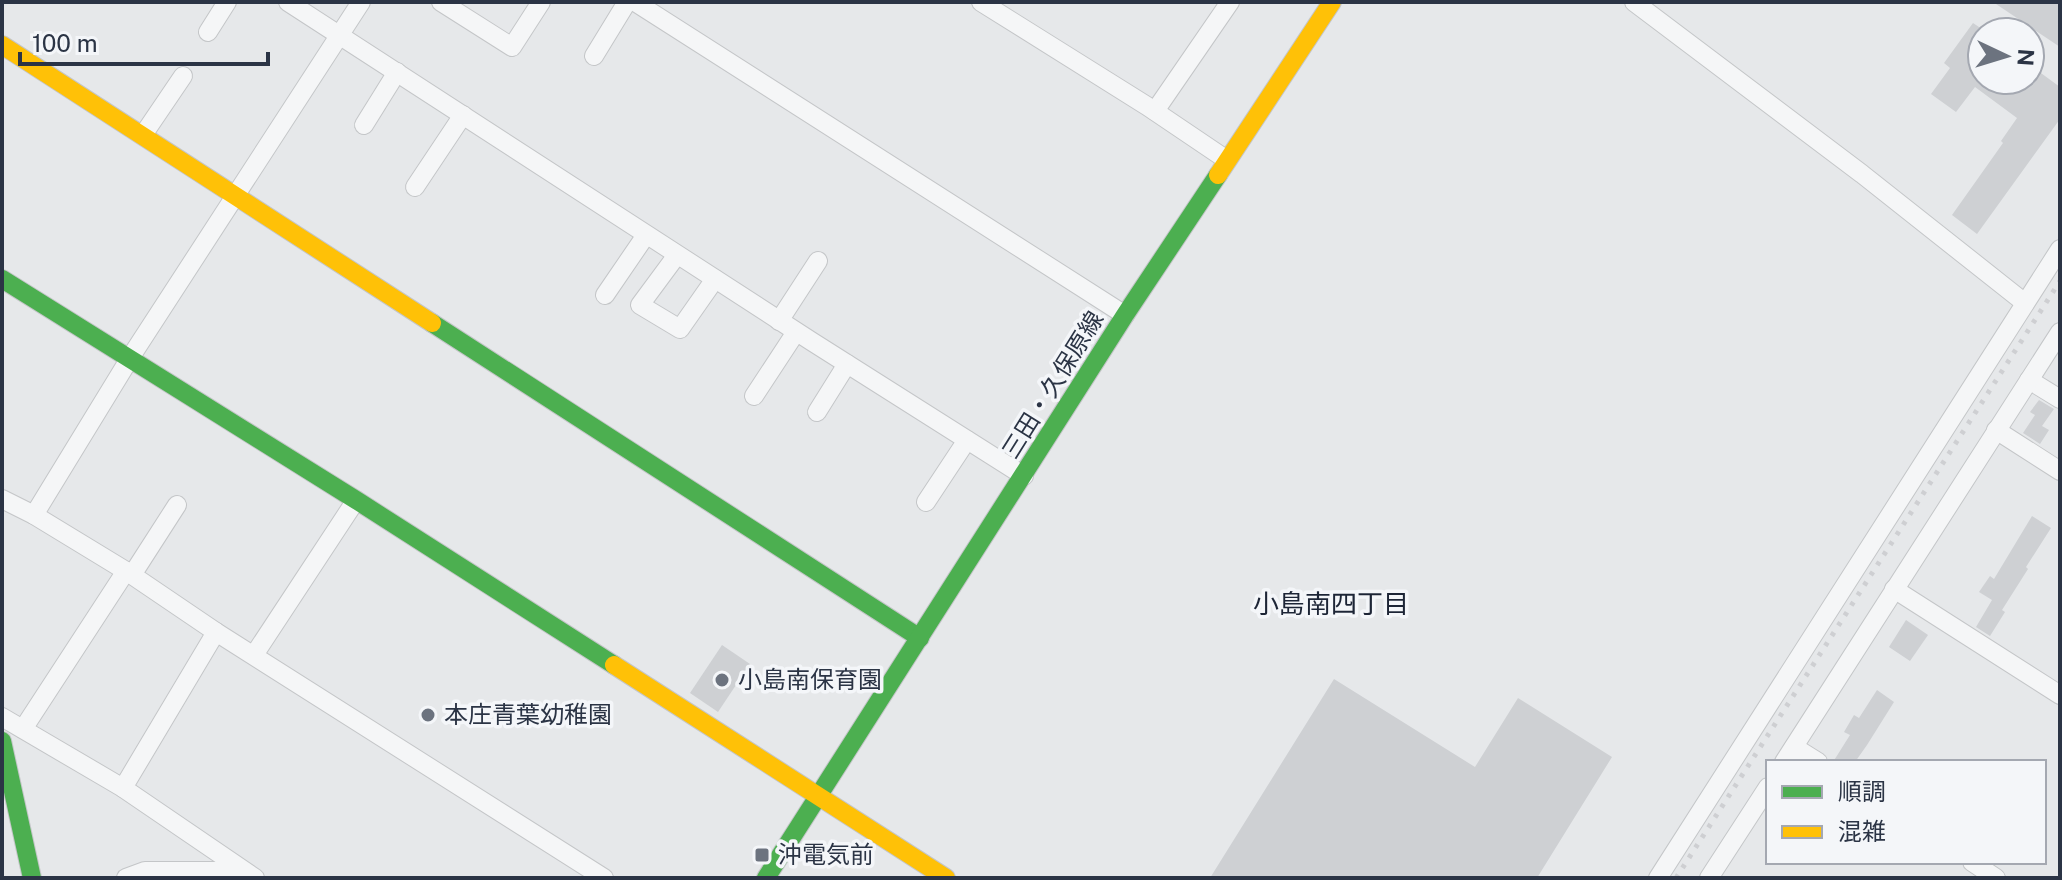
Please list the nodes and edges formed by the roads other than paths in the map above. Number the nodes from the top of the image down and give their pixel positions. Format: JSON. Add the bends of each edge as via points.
{"nodes":[{"id":1,"x":227,"y":2,"type":"edge"},
{"id":2,"x":288,"y":2,"type":"edge"},
{"id":3,"x":361,"y":2,"type":"edge"},
{"id":4,"x":541,"y":2,"type":"edge"},
{"id":5,"x":627,"y":2,"type":"edge"},
{"id":6,"x":635,"y":2,"type":"edge"},
{"id":7,"x":981,"y":2,"type":"edge"},
{"id":8,"x":1230,"y":2,"type":"edge"},
{"id":9,"x":1332,"y":2,"type":"edge"},
{"id":10,"x":447,"y":4,"type":"edge"},
{"id":11,"x":1642,"y":5,"type":"edge"},
{"id":12,"x":208,"y":32,"type":"dead end"},
{"id":13,"x":339,"y":35,"type":"junction"},
{"id":14,"x":2,"y":45,"type":"edge"},
{"id":15,"x":594,"y":56,"type":"dead end"},
{"id":16,"x":397,"y":72,"type":"junction"},
{"id":17,"x":183,"y":76,"type":"dead end"},
{"id":18,"x":1155,"y":111,"type":"junction"},
{"id":19,"x":463,"y":115,"type":"junction"},
{"id":20,"x":364,"y":125,"type":"dead end"},
{"id":21,"x":143,"y":135,"type":"junction"},
{"id":22,"x":1227,"y":160,"type":"junction"},
{"id":23,"x":415,"y":187,"type":"dead end"},
{"id":24,"x":238,"y":196,"type":"junction"},
{"id":25,"x":646,"y":235,"type":"junction"},
{"id":26,"x":2060,"y":249,"type":"edge"},
{"id":27,"x":677,"y":255,"type":"junction"},
{"id":28,"x":818,"y":261,"type":"dead end"},
{"id":29,"x":2,"y":279,"type":"edge"},
{"id":30,"x":715,"y":279,"type":"junction"},
{"id":31,"x":605,"y":295,"type":"dead end"},
{"id":32,"x":2025,"y":303,"type":"junction"},
{"id":33,"x":1125,"y":315,"type":"junction"},
{"id":34,"x":779,"y":321,"type":"junction"},
{"id":35,"x":796,"y":332,"type":"junction"},
{"id":36,"x":2060,"y":332,"type":"edge"},
{"id":37,"x":130,"y":358,"type":"junction"},
{"id":38,"x":847,"y":364,"type":"junction"},
{"id":39,"x":2029,"y":380,"type":"junction"},
{"id":40,"x":754,"y":396,"type":"dead end"},
{"id":41,"x":2060,"y":399,"type":"edge"},
{"id":42,"x":817,"y":412,"type":"dead end"},
{"id":43,"x":1996,"y":430,"type":"junction"},
{"id":44,"x":967,"y":440,"type":"junction"},
{"id":45,"x":2060,"y":471,"type":"edge"},
{"id":46,"x":1024,"y":476,"type":"junction"},
{"id":47,"x":2,"y":499,"type":"edge"},
{"id":48,"x":356,"y":500,"type":"junction"},
{"id":49,"x":926,"y":502,"type":"dead end"},
{"id":50,"x":177,"y":505,"type":"dead end"},
{"id":51,"x":34,"y":515,"type":"junction"},
{"id":52,"x":129,"y":573,"type":"junction"},
{"id":53,"x":1894,"y":589,"type":"junction"},
{"id":54,"x":216,"y":632,"type":"junction"},
{"id":55,"x":920,"y":638,"type":"junction"},
{"id":56,"x":254,"y":655,"type":"junction"},
{"id":57,"x":2060,"y":695,"type":"edge"},
{"id":58,"x":2,"y":717,"type":"edge"},
{"id":59,"x":23,"y":729,"type":"junction"},
{"id":60,"x":2,"y":741,"type":"edge"},
{"id":61,"x":1789,"y":754,"type":"edge"},
{"id":62,"x":1811,"y":760,"type":"edge"},
{"id":63,"x":123,"y":788,"type":"junction"},
{"id":64,"x":1766,"y":790,"type":"edge"},
{"id":65,"x":818,"y":796,"type":"junction"},
{"id":66,"x":1975,"y":864,"type":"edge"},
{"id":67,"x":231,"y":870,"type":"edge"},
{"id":68,"x":32,"y":878,"type":"edge"},
{"id":69,"x":126,"y":878,"type":"edge"},
{"id":70,"x":255,"y":878,"type":"edge"},
{"id":71,"x":604,"y":878,"type":"edge"},
{"id":72,"x":766,"y":878,"type":"edge"},
{"id":73,"x":946,"y":878,"type":"edge"},
{"id":74,"x":1658,"y":878,"type":"edge"},
{"id":75,"x":1709,"y":878,"type":"edge"},
{"id":76,"x":1996,"y":878,"type":"edge"}],
"edges":[{"from":1,"to":12,"type":"street"},
{"from":2,"to":13,"type":"street"},
{"from":3,"to":13,"type":"street"},
{"from":4,"to":10,"type":"street","via":[[512,47]]},
{"from":5,"to":15,"type":"street"},
{"from":6,"to":33,"type":"street"},
{"from":7,"to":18,"type":"street"},
{"from":8,"to":18,"type":"street"},
{"from":9,"to":22,"type":"street","name":"三田・久保原線"},
{"from":11,"to":32,"type":"street"},
{"from":13,"to":16,"type":"street"},
{"from":13,"to":24,"type":"street"},
{"from":14,"to":21,"type":"street"},
{"from":16,"to":19,"type":"street"},
{"from":16,"to":20,"type":"street"},
{"from":17,"to":21,"type":"street"},
{"from":18,"to":22,"type":"street"},
{"from":19,"to":23,"type":"street"},
{"from":19,"to":25,"type":"street"},
{"from":21,"to":24,"type":"street"},
{"from":22,"to":33,"type":"street","name":"三田・久保原線"},
{"from":24,"to":37,"type":"street"},
{"from":24,"to":55,"type":"street"},
{"from":25,"to":27,"type":"street"},
{"from":25,"to":31,"type":"street"},
{"from":26,"to":32,"type":"street"},
{"from":27,"to":30,"type":"street"},
{"from":27,"to":30,"type":"street","via":[[640,305],[680,329]]},
{"from":28,"to":34,"type":"street"},
{"from":29,"to":37,"type":"street"},
{"from":30,"to":34,"type":"street"},
{"from":32,"to":74,"type":"street"},
{"from":33,"to":46,"type":"street","name":"三田・久保原線"},
{"from":34,"to":35,"type":"street"},
{"from":35,"to":38,"type":"street"},
{"from":35,"to":40,"type":"street"},
{"from":36,"to":39,"type":"street"},
{"from":37,"to":48,"type":"street"},
{"from":37,"to":51,"type":"street"},
{"from":38,"to":42,"type":"street"},
{"from":38,"to":44,"type":"street"},
{"from":39,"to":41,"type":"street"},
{"from":39,"to":43,"type":"street"},
{"from":43,"to":45,"type":"street"},
{"from":43,"to":53,"type":"street"},
{"from":44,"to":46,"type":"street"},
{"from":44,"to":49,"type":"street"},
{"from":46,"to":55,"type":"street","name":"三田・久保原線"},
{"from":47,"to":51,"type":"street"},
{"from":48,"to":56,"type":"street"},
{"from":48,"to":65,"type":"street"},
{"from":50,"to":52,"type":"street"},
{"from":51,"to":52,"type":"street"},
{"from":52,"to":54,"type":"street"},
{"from":52,"to":59,"type":"street"},
{"from":53,"to":57,"type":"street"},
{"from":53,"to":61,"type":"street"},
{"from":54,"to":56,"type":"street"},
{"from":54,"to":63,"type":"street"},
{"from":55,"to":65,"type":"street","name":"三田・久保原線"},
{"from":56,"to":71,"type":"street"},
{"from":58,"to":59,"type":"street"},
{"from":59,"to":63,"type":"street"},
{"from":60,"to":68,"type":"street"},
{"from":61,"to":62,"type":"street"},
{"from":63,"to":67,"type":"street"},
{"from":64,"to":75,"type":"street"},
{"from":65,"to":72,"type":"street","name":"三田・久保原線"},
{"from":65,"to":73,"type":"street"},
{"from":66,"to":76,"type":"street"},
{"from":67,"to":69,"type":"street","via":[[145,871]]},
{"from":67,"to":70,"type":"street"}]}
